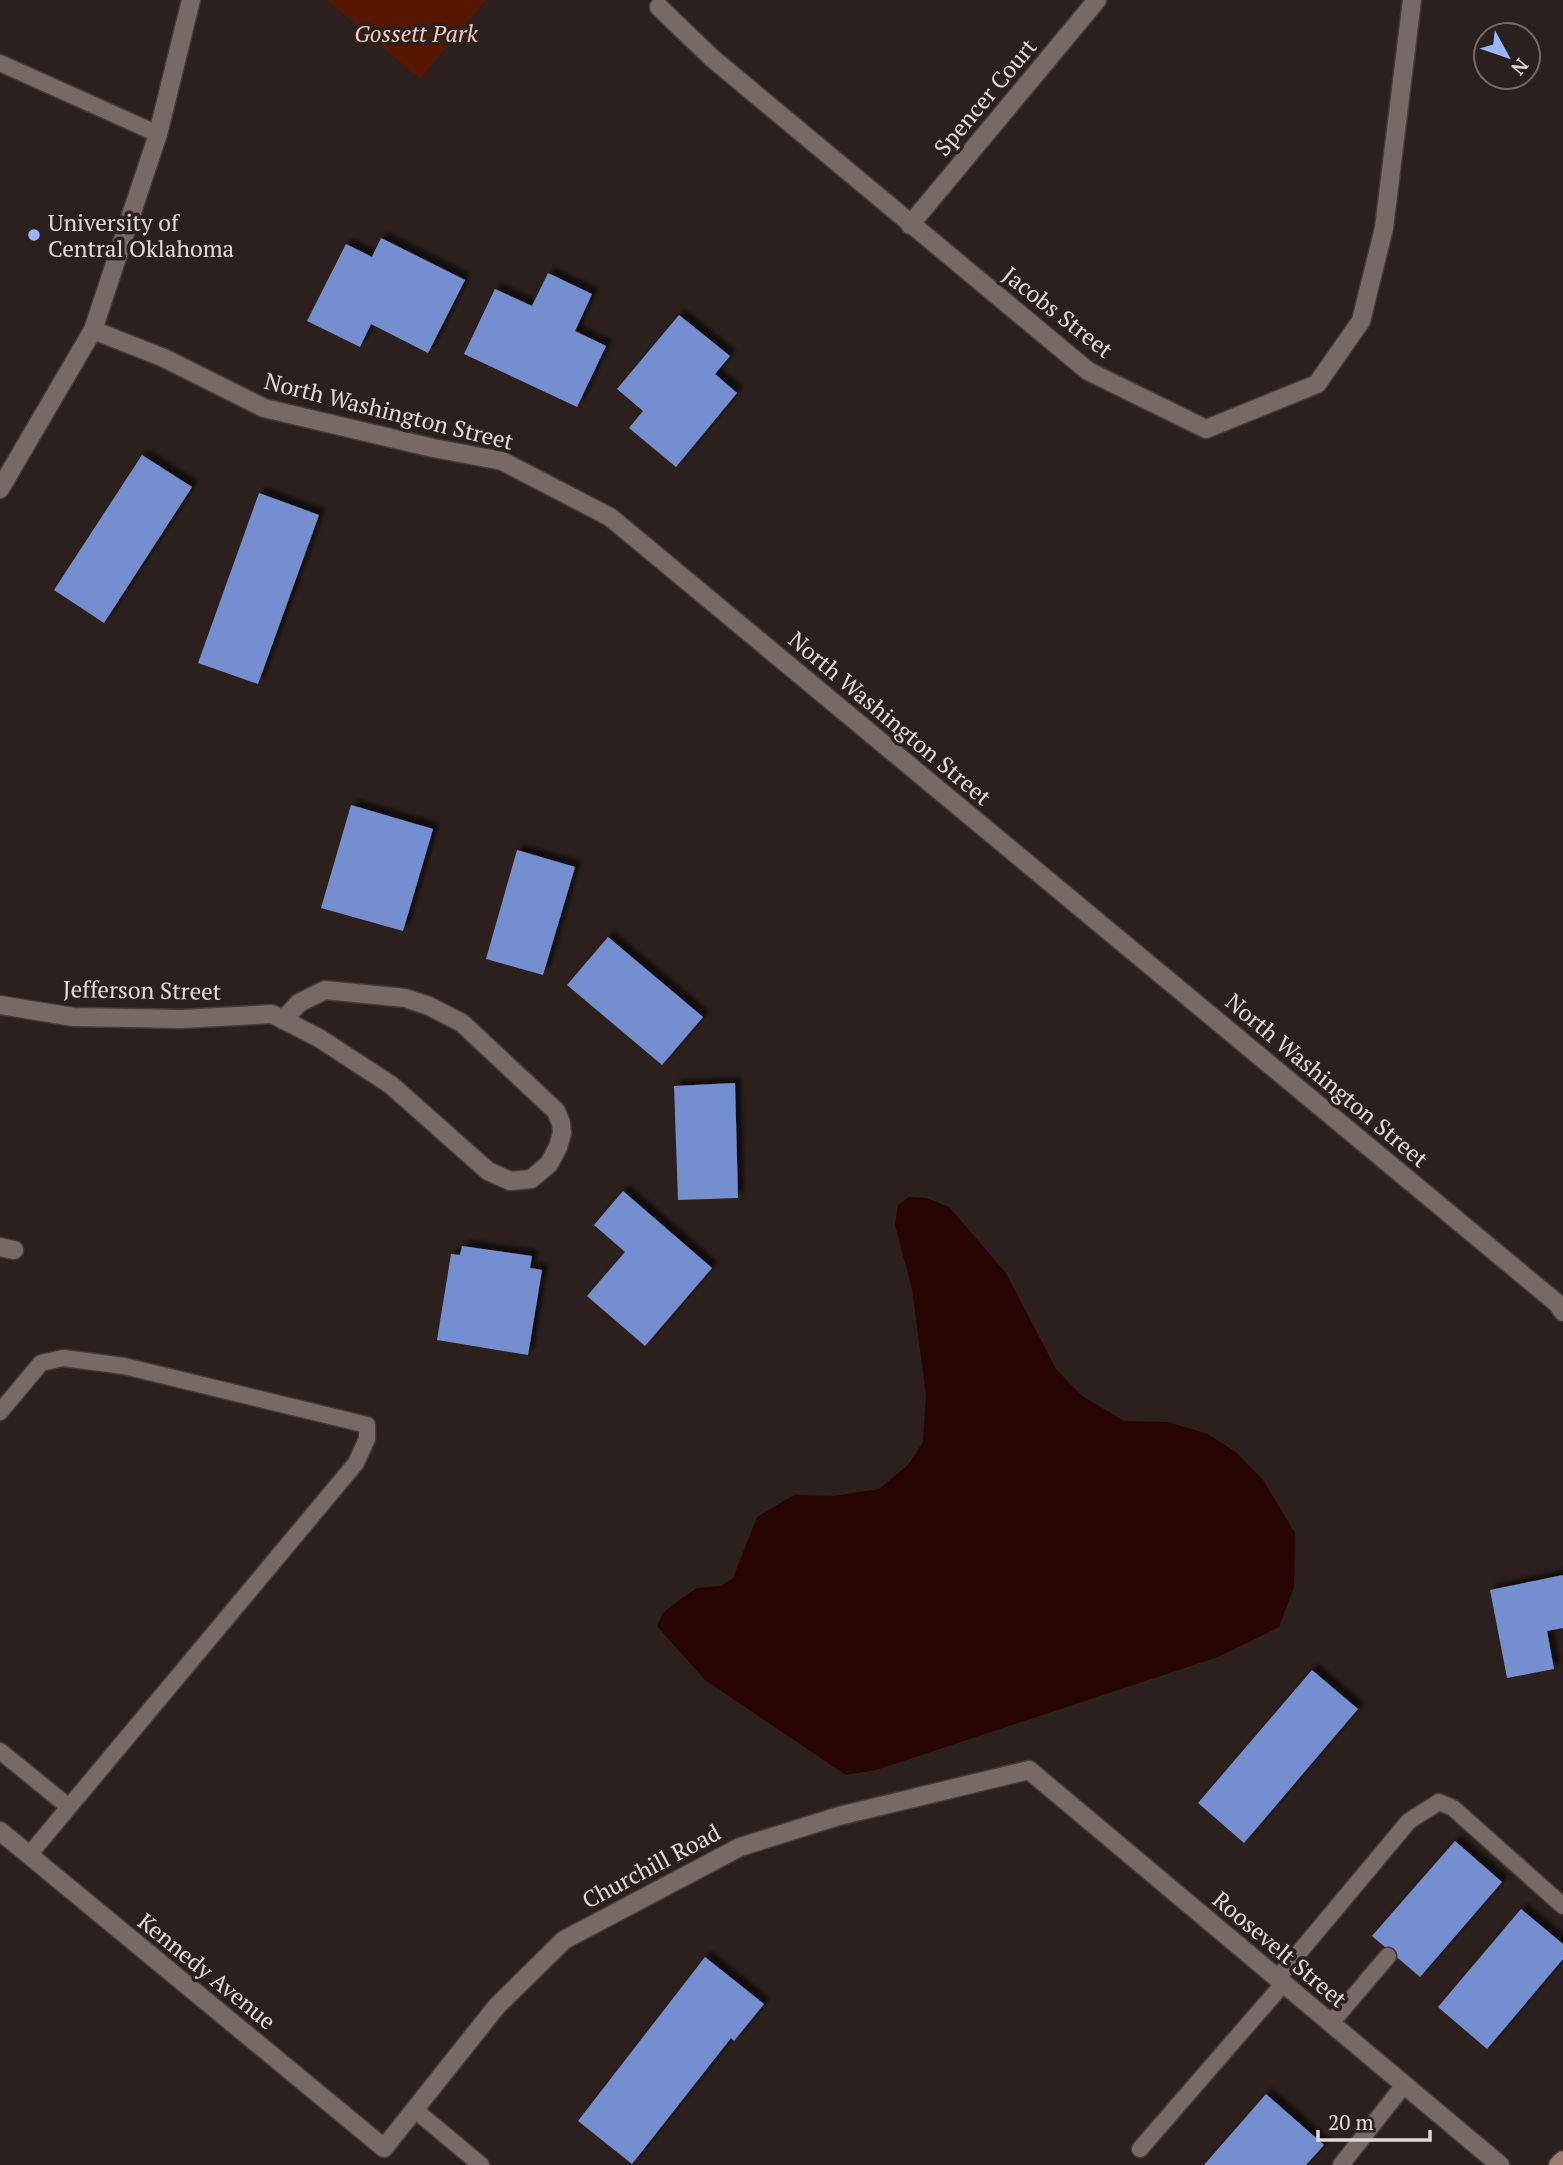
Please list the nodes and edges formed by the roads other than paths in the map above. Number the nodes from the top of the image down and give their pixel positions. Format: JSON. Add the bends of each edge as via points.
{"nodes":[{"id":1,"x":191,"y":0,"type":"edge"},
{"id":2,"x":1097,"y":0,"type":"edge"},
{"id":3,"x":1412,"y":0,"type":"edge"},
{"id":4,"x":659,"y":3,"type":"edge"},
{"id":5,"x":0,"y":63,"type":"edge"},
{"id":6,"x":158,"y":134,"type":"junction"},
{"id":7,"x":910,"y":225,"type":"junction"},
{"id":8,"x":93,"y":330,"type":"junction"},
{"id":9,"x":0,"y":489,"type":"edge"},
{"id":10,"x":0,"y":1005,"type":"edge"},
{"id":11,"x":283,"y":1020,"type":"junction"},
{"id":12,"x":1563,"y":1312,"type":"edge"},
{"id":13,"x":0,"y":1412,"type":"edge"},
{"id":14,"x":0,"y":1751,"type":"edge"},
{"id":15,"x":1029,"y":1770,"type":"joint"},
{"id":16,"x":69,"y":1807,"type":"junction"},
{"id":17,"x":0,"y":1831,"type":"edge"},
{"id":18,"x":29,"y":1855,"type":"junction"},
{"id":19,"x":1563,"y":1906,"type":"edge"},
{"id":20,"x":1388,"y":1956,"type":"dead end"},
{"id":21,"x":1280,"y":1981,"type":"junction"},
{"id":22,"x":1331,"y":2023,"type":"junction"},
{"id":23,"x":1404,"y":2085,"type":"junction"},
{"id":24,"x":415,"y":2110,"type":"junction"},
{"id":25,"x":384,"y":2148,"type":"joint"},
{"id":26,"x":1140,"y":2149,"type":"dead end"},
{"id":27,"x":1563,"y":2160,"type":"edge"},
{"id":28,"x":481,"y":2165,"type":"edge"},
{"id":29,"x":1341,"y":2165,"type":"edge"},
{"id":30,"x":1500,"y":2165,"type":"edge"},
{"id":31,"x":1558,"y":2165,"type":"edge"}],
"edges":[{"from":1,"to":6,"type":"street"},
{"from":2,"to":7,"type":"street","name":"Spencer Court"},
{"from":3,"to":7,"type":"street","name":"Jacobs Street","via":[[1384,228],[1368,295],[1361,321],[1317,384],[1206,429],[1088,371]]},
{"from":4,"to":7,"type":"street","name":"Jacobs Street","via":[[712,58]]},
{"from":5,"to":6,"type":"lane"},
{"from":6,"to":8,"type":"street"},
{"from":8,"to":9,"type":"street"},
{"from":8,"to":12,"type":"street","name":"North Washington Street","via":[[164,358],[264,408],[502,461],[610,517]]},
{"from":10,"to":11,"type":"street","name":"Jefferson Street","via":[[73,1017],[272,1014]]},
{"from":11,"to":11,"type":"street","name":"Jefferson Street","via":[[391,1085],[488,1171],[510,1181],[531,1180],[549,1164],[558,1147],[562,1133],[556,1111],[462,1023],[429,1006],[405,998],[325,990],[299,1003]]},
{"from":13,"to":16,"type":"lane","via":[[41,1363],[63,1358],[124,1366],[366,1425],[368,1438],[356,1462]]},
{"from":14,"to":16,"type":"lane"},
{"from":15,"to":21,"type":"street","name":"Roosevelt Street"},
{"from":15,"to":24,"type":"street","name":"Churchill Road","via":[[839,1816],[740,1847],[564,1940],[497,2006]]},
{"from":16,"to":18,"type":"lane"},
{"from":17,"to":18,"type":"street","name":"Kennedy Avenue"},
{"from":18,"to":25,"type":"street","name":"Kennedy Avenue"},
{"from":19,"to":21,"type":"lane","via":[[1453,1808],[1439,1802],[1409,1821]]},
{"from":20,"to":22,"type":"lane"},
{"from":21,"to":22,"type":"street","name":"Roosevelt Street"},
{"from":21,"to":26,"type":"lane"},
{"from":22,"to":23,"type":"street","name":"Roosevelt Street"},
{"from":23,"to":29,"type":"lane"},
{"from":23,"to":30,"type":"street","name":"Roosevelt Street"},
{"from":24,"to":25,"type":"street","name":"Churchill Road"},
{"from":24,"to":28,"type":"lane"},
{"from":27,"to":31,"type":"main road"}]}
